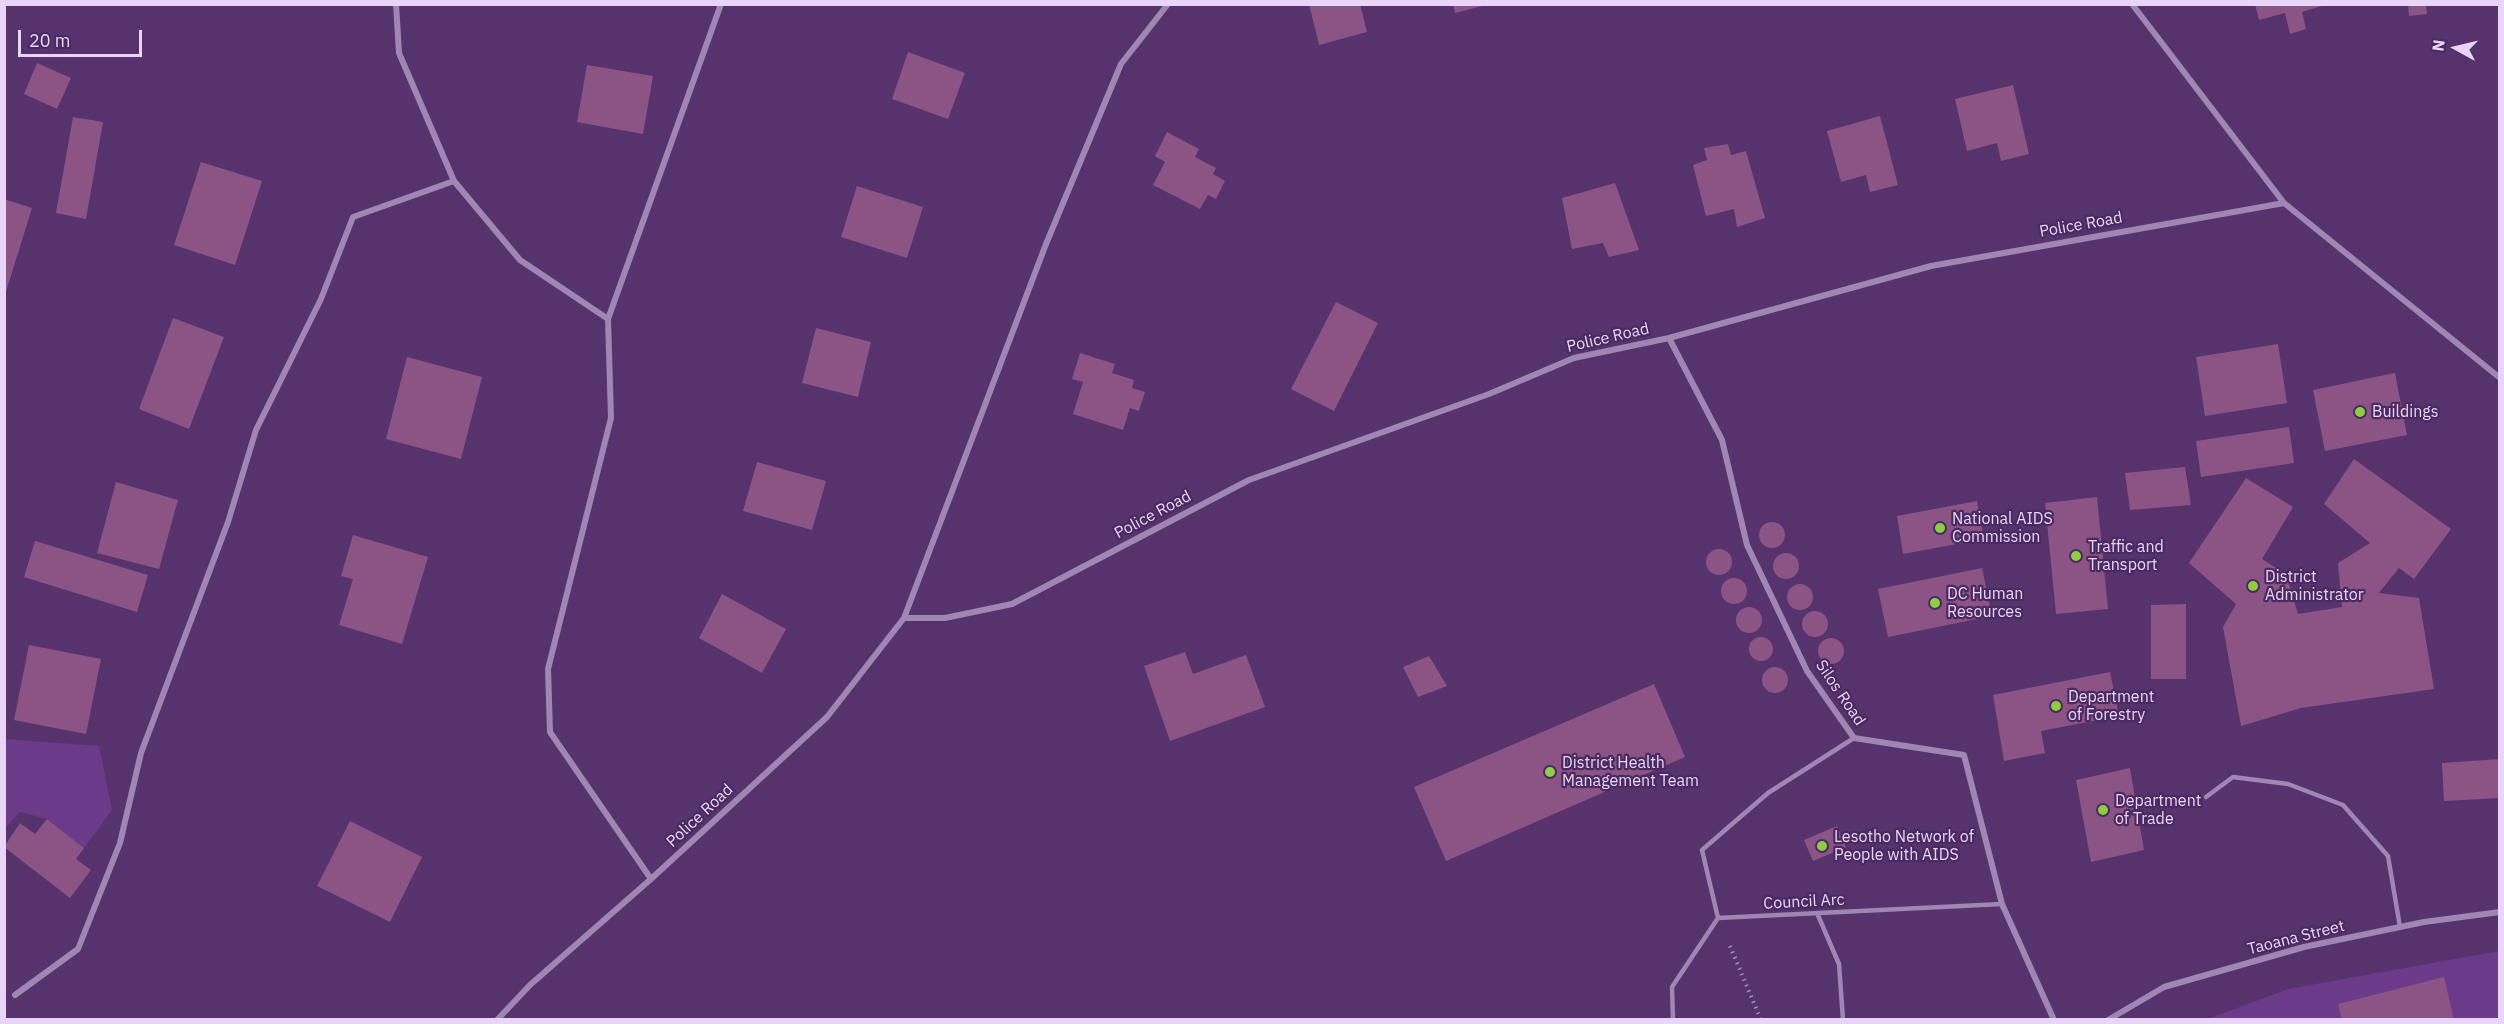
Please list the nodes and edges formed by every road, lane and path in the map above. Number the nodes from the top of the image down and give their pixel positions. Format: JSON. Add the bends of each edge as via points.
{"nodes":[{"id":1,"x":396,"y":4,"type":"edge"},
{"id":2,"x":721,"y":4,"type":"edge"},
{"id":3,"x":1168,"y":4,"type":"edge"},
{"id":4,"x":2132,"y":4,"type":"edge"},
{"id":5,"x":454,"y":181,"type":"junction"},
{"id":6,"x":2284,"y":203,"type":"junction"},
{"id":7,"x":608,"y":319,"type":"junction"},
{"id":8,"x":1669,"y":338,"type":"junction"},
{"id":9,"x":2499,"y":378,"type":"edge"},
{"id":10,"x":904,"y":618,"type":"junction"},
{"id":11,"x":1854,"y":738,"type":"junction"},
{"id":12,"x":2206,"y":797,"type":"dead end"},
{"id":13,"x":651,"y":879,"type":"junction"},
{"id":14,"x":2002,"y":904,"type":"junction"},
{"id":15,"x":2499,"y":912,"type":"edge"},
{"id":16,"x":1817,"y":913,"type":"junction"},
{"id":17,"x":1718,"y":918,"type":"junction"},
{"id":18,"x":2400,"y":927,"type":"junction"},
{"id":19,"x":15,"y":995,"type":"dead end"},
{"id":20,"x":497,"y":1020,"type":"edge"},
{"id":21,"x":1673,"y":1020,"type":"edge"},
{"id":22,"x":1761,"y":1020,"type":"edge"},
{"id":23,"x":1843,"y":1020,"type":"edge"},
{"id":24,"x":2054,"y":1020,"type":"edge"},
{"id":25,"x":2108,"y":1020,"type":"edge"}],
"edges":[{"from":1,"to":5,"type":"street","via":[[399,53]]},
{"from":2,"to":7,"type":"street"},
{"from":3,"to":10,"type":"street","name":"Police Road","via":[[1121,64],[1046,244]]},
{"from":4,"to":6,"type":"street"},
{"from":5,"to":7,"type":"street","via":[[520,260]]},
{"from":5,"to":19,"type":"street","via":[[353,217],[321,299],[256,430],[228,522],[141,753],[120,843],[78,949]]},
{"from":6,"to":8,"type":"street","name":"Police Road","via":[[1931,266]]},
{"from":6,"to":9,"type":"street"},
{"from":7,"to":13,"type":"street","via":[[611,418],[548,669],[550,732]]},
{"from":8,"to":10,"type":"street","name":"Police Road","via":[[1574,358],[1489,394],[1249,480],[1012,604],[945,618]]},
{"from":8,"to":11,"type":"street","name":"Silos Road","via":[[1722,440],[1747,544],[1807,671]]},
{"from":10,"to":13,"type":"street","name":"Police Road","via":[[827,717]]},
{"from":11,"to":14,"type":"street","name":"Silos Road","via":[[1964,755]]},
{"from":11,"to":17,"type":"lane","via":[[1768,793],[1702,850]]},
{"from":12,"to":18,"type":"lane","via":[[2233,777],[2288,784],[2343,805],[2388,855]]},
{"from":13,"to":20,"type":"street","name":"Police Road","via":[[530,985]]},
{"from":14,"to":16,"type":"lane","name":"Council Arc"},
{"from":14,"to":24,"type":"street","name":"Silos Road"},
{"from":15,"to":18,"type":"street","name":"Taoana Street"},
{"from":16,"to":17,"type":"lane","name":"Council Arc"},
{"from":16,"to":23,"type":"lane","via":[[1839,964]]},
{"from":17,"to":21,"type":"lane","via":[[1672,987]]},
{"from":17,"to":22,"type":"path"},
{"from":18,"to":25,"type":"street","name":"Taoana Street","via":[[2304,947],[2164,987]]}]}
